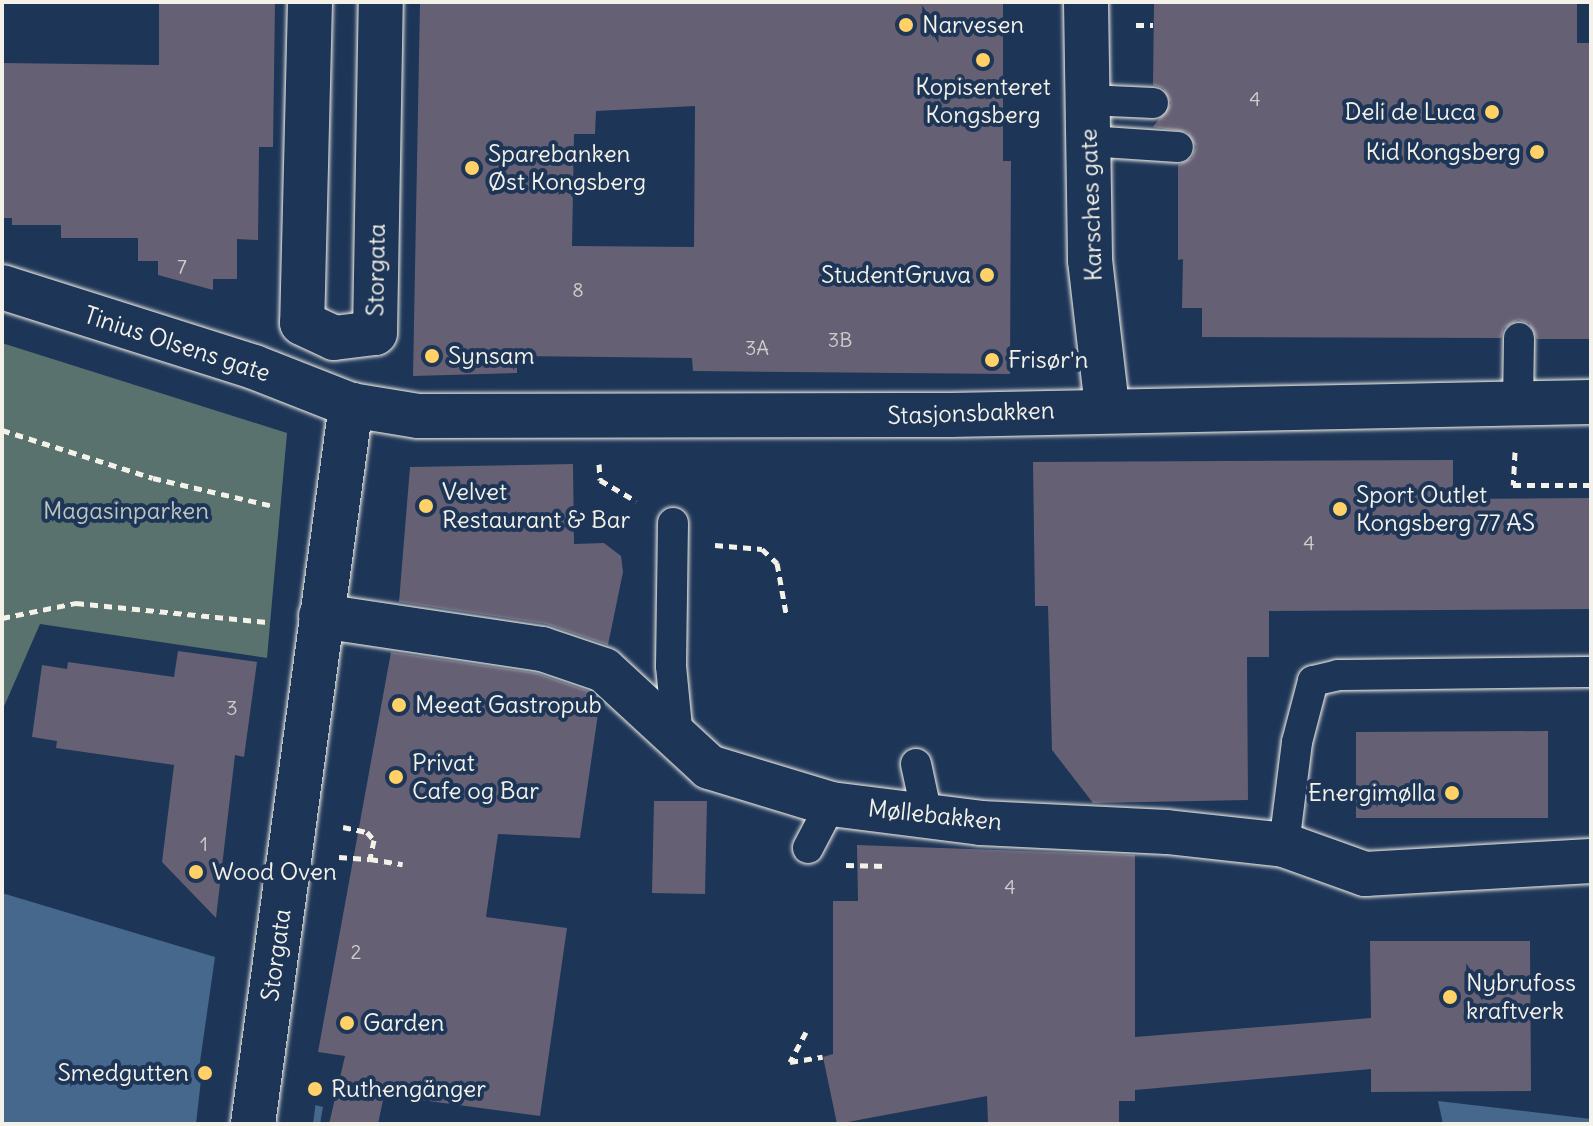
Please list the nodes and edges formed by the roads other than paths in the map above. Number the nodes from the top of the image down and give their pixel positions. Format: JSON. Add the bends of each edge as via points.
{"nodes":[{"id":1,"x":310,"y":2,"type":"edge"},
{"id":2,"x":381,"y":2,"type":"edge"},
{"id":3,"x":1086,"y":2,"type":"edge"},
{"id":4,"x":1153,"y":103,"type":"dead end"},
{"id":5,"x":1088,"y":120,"type":"junction"},
{"id":6,"x":1178,"y":147,"type":"dead end"},
{"id":7,"x":2,"y":287,"type":"edge"},
{"id":8,"x":1519,"y":338,"type":"dead end"},
{"id":9,"x":1591,"y":402,"type":"edge"},
{"id":10,"x":1518,"y":403,"type":"junction"},
{"id":11,"x":351,"y":405,"type":"junction"},
{"id":12,"x":1107,"y":408,"type":"junction"},
{"id":13,"x":673,"y":523,"type":"dead end"},
{"id":14,"x":321,"y":616,"type":"junction"},
{"id":15,"x":1591,"y":672,"type":"edge"},
{"id":16,"x":678,"y":737,"type":"junction"},
{"id":17,"x":916,"y":764,"type":"dead end"},
{"id":18,"x":831,"y":804,"type":"junction"},
{"id":19,"x":927,"y":815,"type":"junction"},
{"id":20,"x":1284,"y":845,"type":"junction"},
{"id":21,"x":808,"y":848,"type":"dead end"},
{"id":22,"x":1591,"y":861,"type":"edge"},
{"id":23,"x":253,"y":1124,"type":"edge"}],
"edges":[{"from":1,"to":2,"type":"street","name":"Storgata","via":[[302,323],[334,338],[375,333]]},
{"from":3,"to":5,"type":"street","name":"Karsches gate"},
{"from":4,"to":5,"type":"lane"},
{"from":5,"to":6,"type":"lane"},
{"from":5,"to":12,"type":"street","name":"Karsches gate","via":[[1090,260]]},
{"from":7,"to":11,"type":"street","name":"Tinius Olsens gate","via":[[254,367]]},
{"from":8,"to":10,"type":"lane"},
{"from":9,"to":10,"type":"street","name":"Stasjonsbakken"},
{"from":10,"to":12,"type":"street","name":"Stasjonsbakken"},
{"from":11,"to":12,"type":"street","name":"Stasjonsbakken","via":[[418,416],[950,415]]},
{"from":11,"to":14,"type":"street","name":"Storgata"},
{"from":13,"to":16,"type":"lane","via":[[671,666]]},
{"from":14,"to":16,"type":"street","name":"Møllebakken","via":[[542,649],[604,670]]},
{"from":14,"to":23,"type":"street","name":"Storgata"},
{"from":15,"to":20,"type":"lane","via":[[1338,675],[1313,681],[1297,742]]},
{"from":16,"to":18,"type":"street","name":"Møllebakken","via":[[709,767]]},
{"from":17,"to":19,"type":"lane"},
{"from":18,"to":19,"type":"street","name":"Møllebakken"},
{"from":18,"to":21,"type":"lane"},
{"from":19,"to":20,"type":"street","name":"Møllebakken"},
{"from":20,"to":22,"type":"street","name":"Møllebakken","via":[[1365,874]]}]}
